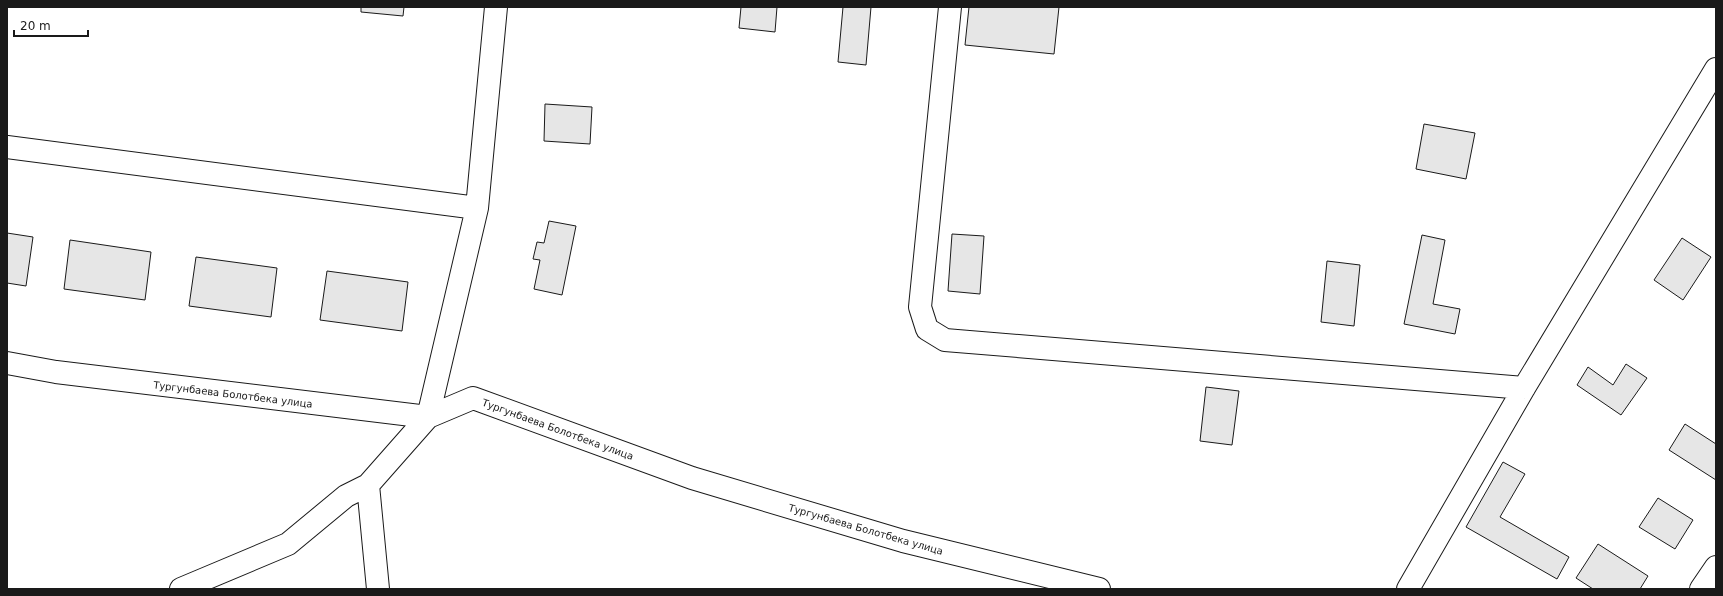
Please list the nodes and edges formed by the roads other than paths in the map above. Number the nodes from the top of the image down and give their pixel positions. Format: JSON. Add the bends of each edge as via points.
{"nodes":[{"id":1,"x":496,"y":7,"type":"edge"},
{"id":2,"x":950,"y":7,"type":"edge"},
{"id":3,"x":1716,"y":69,"type":"edge"},
{"id":4,"x":7,"y":147,"type":"edge"},
{"id":5,"x":477,"y":208,"type":"junction"},
{"id":6,"x":7,"y":363,"type":"edge"},
{"id":7,"x":1524,"y":388,"type":"junction"},
{"id":8,"x":428,"y":417,"type":"junction"},
{"id":9,"x":368,"y":485,"type":"junction"},
{"id":10,"x":181,"y":589,"type":"edge"},
{"id":11,"x":378,"y":589,"type":"edge"},
{"id":12,"x":1099,"y":589,"type":"edge"},
{"id":13,"x":1408,"y":589,"type":"edge"}],
"edges":[{"from":1,"to":5,"type":"street"},
{"from":2,"to":7,"type":"street","via":[[920,307],[927,329],[945,340]]},
{"from":3,"to":7,"type":"street"},
{"from":4,"to":5,"type":"street"},
{"from":5,"to":8,"type":"street"},
{"from":6,"to":8,"type":"street","name":"Тургунбаева Болотбека улица","via":[[56,372]]},
{"from":7,"to":13,"type":"street"},
{"from":8,"to":9,"type":"street"},
{"from":8,"to":12,"type":"street","name":"Тургунбаева Болотбека улица","via":[[473,398],[692,478],[903,541]]},
{"from":9,"to":10,"type":"street","via":[[346,496],[288,544]]},
{"from":9,"to":11,"type":"street"}]}
